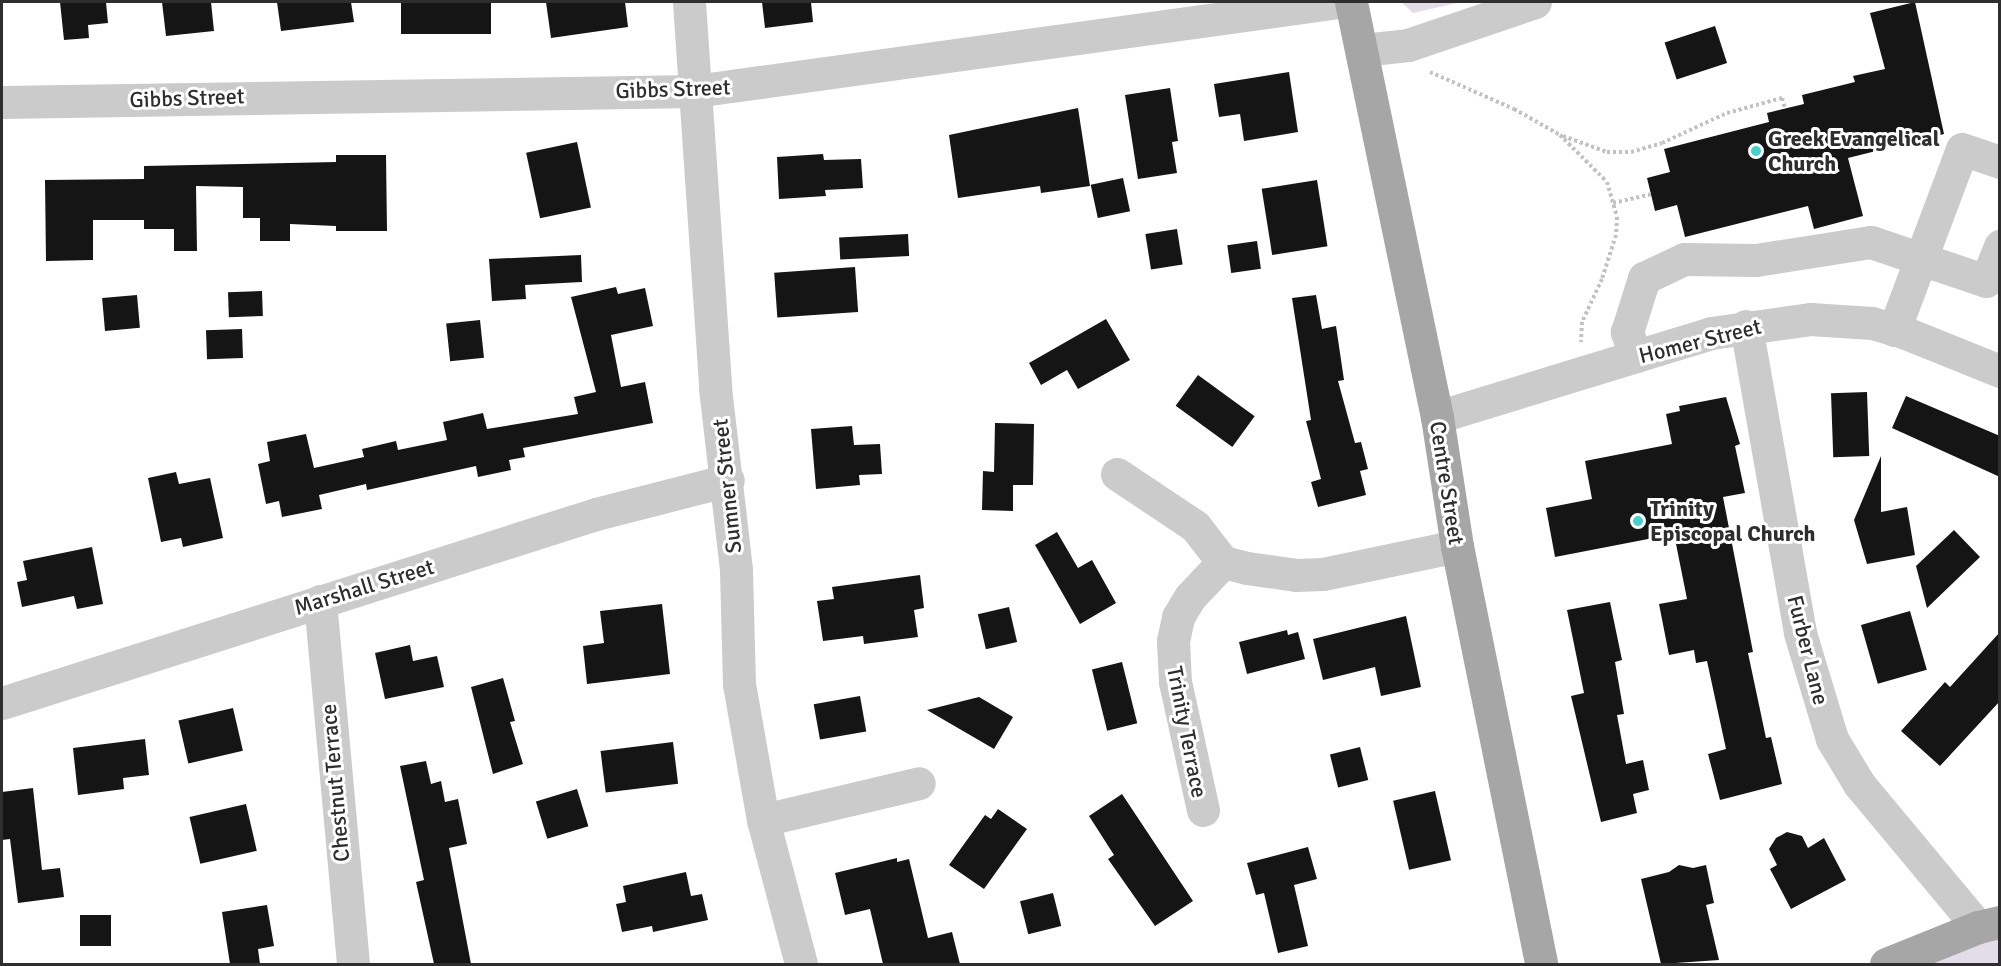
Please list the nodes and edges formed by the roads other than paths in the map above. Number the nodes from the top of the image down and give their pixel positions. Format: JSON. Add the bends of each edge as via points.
{"nodes":[{"id":1,"x":689,"y":2,"type":"edge"},
{"id":2,"x":1339,"y":2,"type":"edge"},
{"id":3,"x":1351,"y":2,"type":"edge"},
{"id":4,"x":1535,"y":2,"type":"edge"},
{"id":5,"x":1362,"y":51,"type":"junction"},
{"id":6,"x":695,"y":91,"type":"junction"},
{"id":7,"x":2,"y":102,"type":"edge"},
{"id":8,"x":2000,"y":162,"type":"edge"},
{"id":9,"x":2000,"y":246,"type":"edge"},
{"id":10,"x":1922,"y":257,"type":"junction"},
{"id":11,"x":1746,"y":326,"type":"junction"},
{"id":12,"x":1894,"y":330,"type":"junction"},
{"id":13,"x":1636,"y":356,"type":"junction"},
{"id":14,"x":2000,"y":371,"type":"edge"},
{"id":15,"x":1437,"y":417,"type":"junction"},
{"id":16,"x":1117,"y":474,"type":"dead end"},
{"id":17,"x":728,"y":480,"type":"junction"},
{"id":18,"x":1457,"y":546,"type":"junction"},
{"id":19,"x":1223,"y":562,"type":"junction"},
{"id":20,"x":320,"y":601,"type":"junction"},
{"id":21,"x":2,"y":703,"type":"edge"},
{"id":22,"x":919,"y":783,"type":"dead end"},
{"id":23,"x":1203,"y":810,"type":"dead end"},
{"id":24,"x":763,"y":820,"type":"junction"},
{"id":25,"x":1989,"y":925,"type":"edge"},
{"id":26,"x":353,"y":964,"type":"edge"},
{"id":27,"x":801,"y":964,"type":"edge"},
{"id":28,"x":1541,"y":964,"type":"edge"},
{"id":29,"x":1886,"y":964,"type":"edge"}],
"edges":[{"from":1,"to":6,"type":"street","name":"Sumner Street"},
{"from":2,"to":6,"type":"street","name":"Gibbs Street"},
{"from":3,"to":5,"type":"main road","name":"Centre Street"},
{"from":4,"to":5,"type":"street","via":[[1408,45]]},
{"from":5,"to":15,"type":"main road","name":"Centre Street"},
{"from":6,"to":7,"type":"street","name":"Gibbs Street"},
{"from":6,"to":17,"type":"street","name":"Sumner Street","via":[[715,388]]},
{"from":8,"to":10,"type":"street","via":[[1962,149]]},
{"from":9,"to":10,"type":"street","via":[[1986,281]]},
{"from":10,"to":12,"type":"street"},
{"from":10,"to":13,"type":"street","via":[[1871,242],[1756,260],[1684,259],[1644,278],[1627,333]]},
{"from":11,"to":12,"type":"street","name":"Homer Street","via":[[1842,320]]},
{"from":11,"to":13,"type":"street","name":"Homer Street"},
{"from":11,"to":25,"type":"street","name":"Furber Lane","via":[[1800,633],[1832,738],[1859,784]]},
{"from":12,"to":14,"type":"street","name":"Homer Street","via":[[1940,344]]},
{"from":13,"to":15,"type":"street","name":"Homer Street"},
{"from":15,"to":18,"type":"main road","name":"Centre Street"},
{"from":16,"to":19,"type":"street","via":[[1195,526]]},
{"from":17,"to":20,"type":"street","name":"Marshall Street","via":[[596,514]]},
{"from":17,"to":24,"type":"street","name":"Sumner Street","via":[[736,570],[739,684]]},
{"from":18,"to":19,"type":"street","via":[[1323,574],[1272,573]]},
{"from":18,"to":28,"type":"main road","name":"Centre Street"},
{"from":19,"to":23,"type":"street","name":"Trinity Terrace","via":[[1190,597],[1178,616],[1173,641],[1175,682]]},
{"from":20,"to":21,"type":"street","name":"Marshall Street"},
{"from":20,"to":26,"type":"street","name":"Chestnut Terrace"},
{"from":22,"to":24,"type":"street"},
{"from":24,"to":27,"type":"street","name":"Sumner Street"},
{"from":25,"to":29,"type":"main road"}]}
